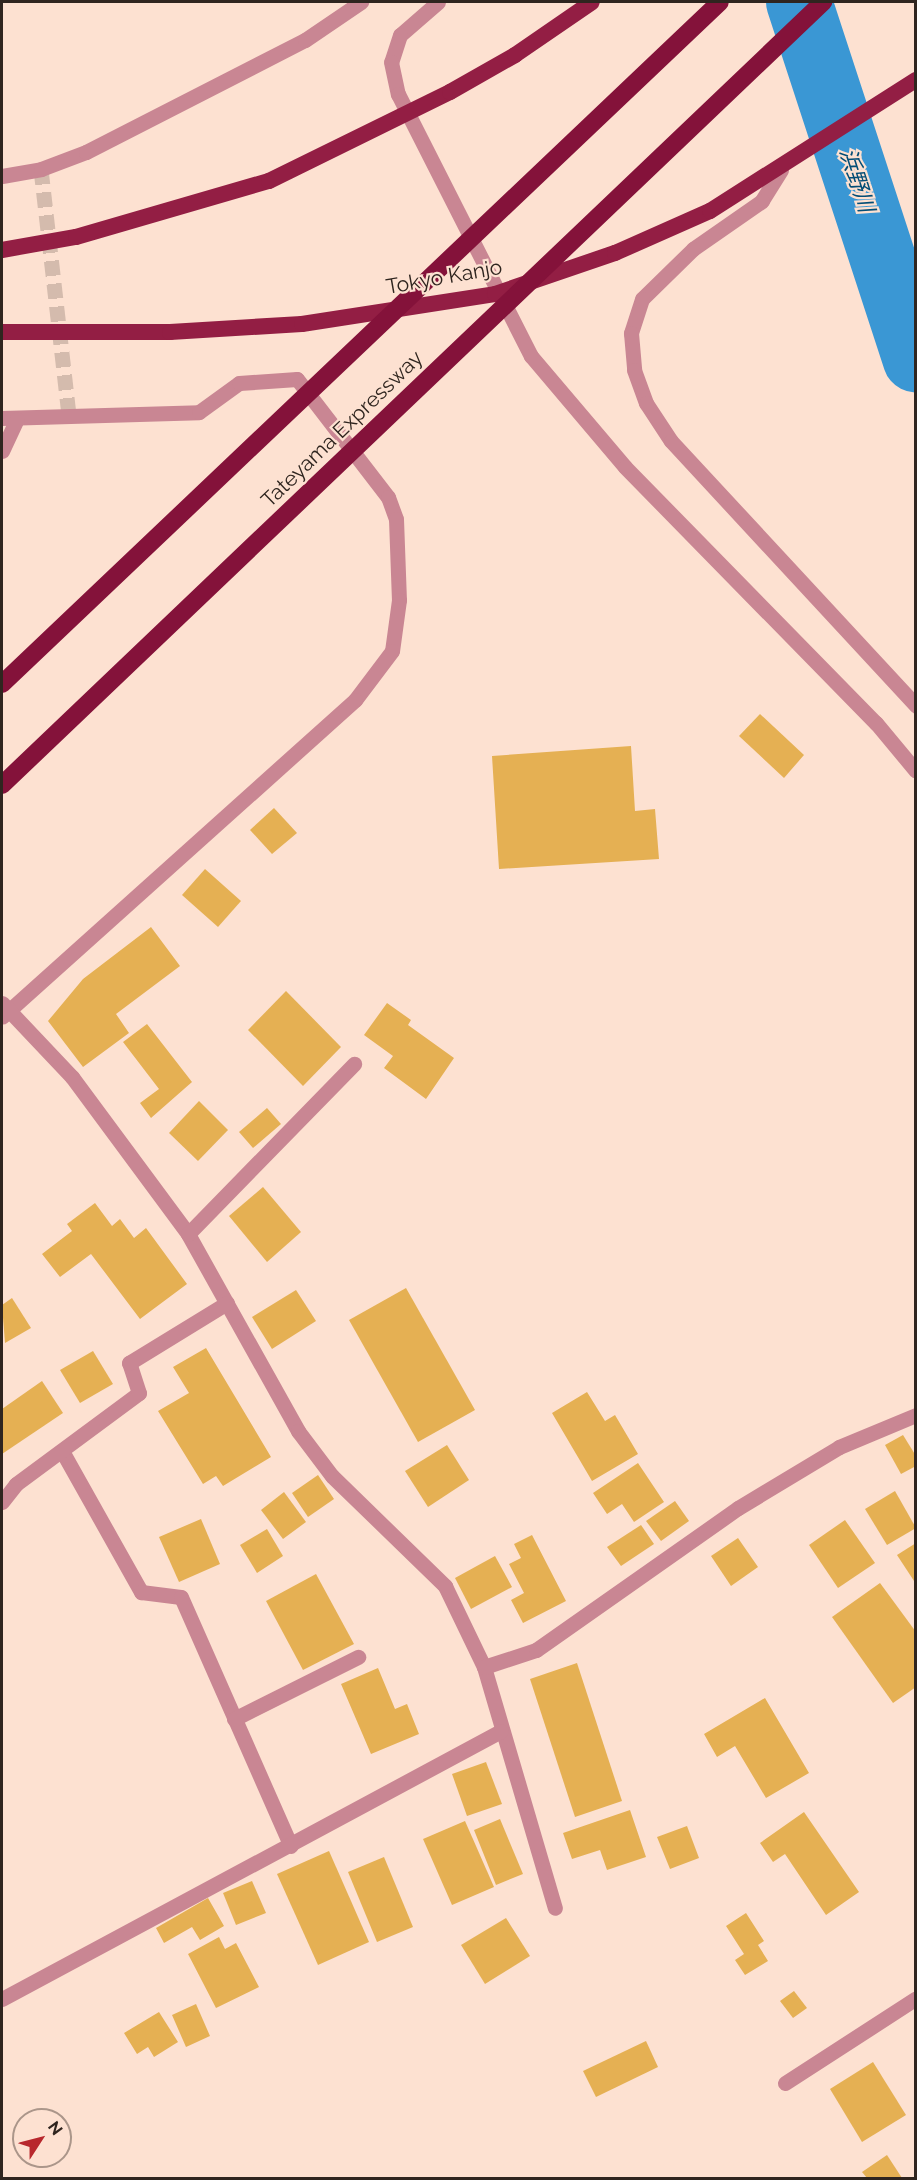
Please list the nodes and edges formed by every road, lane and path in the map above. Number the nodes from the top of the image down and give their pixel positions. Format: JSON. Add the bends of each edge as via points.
{"nodes":[{"id":1,"x":361,"y":2,"type":"edge"},
{"id":2,"x":438,"y":2,"type":"edge"},
{"id":3,"x":592,"y":2,"type":"edge"},
{"id":4,"x":720,"y":2,"type":"edge"},
{"id":5,"x":823,"y":2,"type":"edge"},
{"id":6,"x":910,"y":84,"type":"edge"},
{"id":7,"x":781,"y":170,"type":"junction"},
{"id":8,"x":2,"y":176,"type":"edge"},
{"id":9,"x":2,"y":250,"type":"edge"},
{"id":10,"x":495,"y":294,"type":"junction"},
{"id":11,"x":2,"y":332,"type":"edge"},
{"id":12,"x":9,"y":418,"type":"edge"},
{"id":13,"x":2,"y":451,"type":"edge"},
{"id":14,"x":2,"y":684,"type":"edge"},
{"id":15,"x":915,"y":706,"type":"edge"},
{"id":16,"x":915,"y":771,"type":"edge"},
{"id":17,"x":2,"y":785,"type":"edge"},
{"id":18,"x":5,"y":1009,"type":"edge"},
{"id":19,"x":354,"y":1064,"type":"dead end"},
{"id":20,"x":188,"y":1234,"type":"junction"},
{"id":21,"x":227,"y":1303,"type":"junction"},
{"id":22,"x":915,"y":1415,"type":"edge"},
{"id":23,"x":62,"y":1451,"type":"junction"},
{"id":24,"x":2,"y":1502,"type":"edge"},
{"id":25,"x":358,"y":1657,"type":"dead end"},
{"id":26,"x":484,"y":1667,"type":"junction"},
{"id":27,"x":234,"y":1719,"type":"junction"},
{"id":28,"x":501,"y":1731,"type":"junction"},
{"id":29,"x":291,"y":1846,"type":"junction"},
{"id":30,"x":555,"y":1908,"type":"dead end"},
{"id":31,"x":2,"y":1999,"type":"edge"},
{"id":32,"x":915,"y":1999,"type":"edge"},
{"id":33,"x":785,"y":2083,"type":"dead end"}],
"edges":[{"from":1,"to":8,"type":"street","via":[[305,40],[86,152],[41,169]]},
{"from":2,"to":10,"type":"street","via":[[400,35],[391,62],[398,94]]},
{"from":3,"to":9,"type":"highway","via":[[515,55],[450,92],[269,181],[76,237]]},
{"from":4,"to":14,"type":"highway"},
{"from":5,"to":17,"type":"highway","name":"Tateyama Expressway"},
{"from":6,"to":7,"type":"highway","name":"Tokyo Kanjo"},
{"from":7,"to":10,"type":"highway","name":"Tokyo Kanjo","via":[[710,211],[615,253]]},
{"from":7,"to":15,"type":"street","via":[[762,201],[693,249],[642,299],[631,333],[634,370],[646,403],[671,441]]},
{"from":10,"to":11,"type":"highway","name":"Tokyo Kanjo","via":[[302,324],[170,332]]},
{"from":10,"to":16,"type":"street","via":[[531,356],[625,468],[876,723]]},
{"from":12,"to":13,"type":"street"},
{"from":12,"to":18,"type":"street","via":[[199,412],[239,383],[297,379],[388,497],[396,519],[399,600],[392,651],[355,700]]},
{"from":18,"to":20,"type":"street","via":[[72,1077]]},
{"from":19,"to":20,"type":"street"},
{"from":20,"to":21,"type":"street"},
{"from":21,"to":23,"type":"street","via":[[129,1363],[139,1393]]},
{"from":21,"to":26,"type":"street","via":[[298,1431],[332,1476],[445,1586]]},
{"from":22,"to":26,"type":"street","via":[[839,1447],[738,1508],[536,1650]]},
{"from":23,"to":24,"type":"street","via":[[16,1484]]},
{"from":23,"to":27,"type":"street","via":[[141,1592],[181,1597]]},
{"from":25,"to":27,"type":"street"},
{"from":26,"to":28,"type":"street"},
{"from":27,"to":29,"type":"street"},
{"from":28,"to":29,"type":"street"},
{"from":28,"to":30,"type":"street"},
{"from":29,"to":31,"type":"street"},
{"from":32,"to":33,"type":"street"}]}
